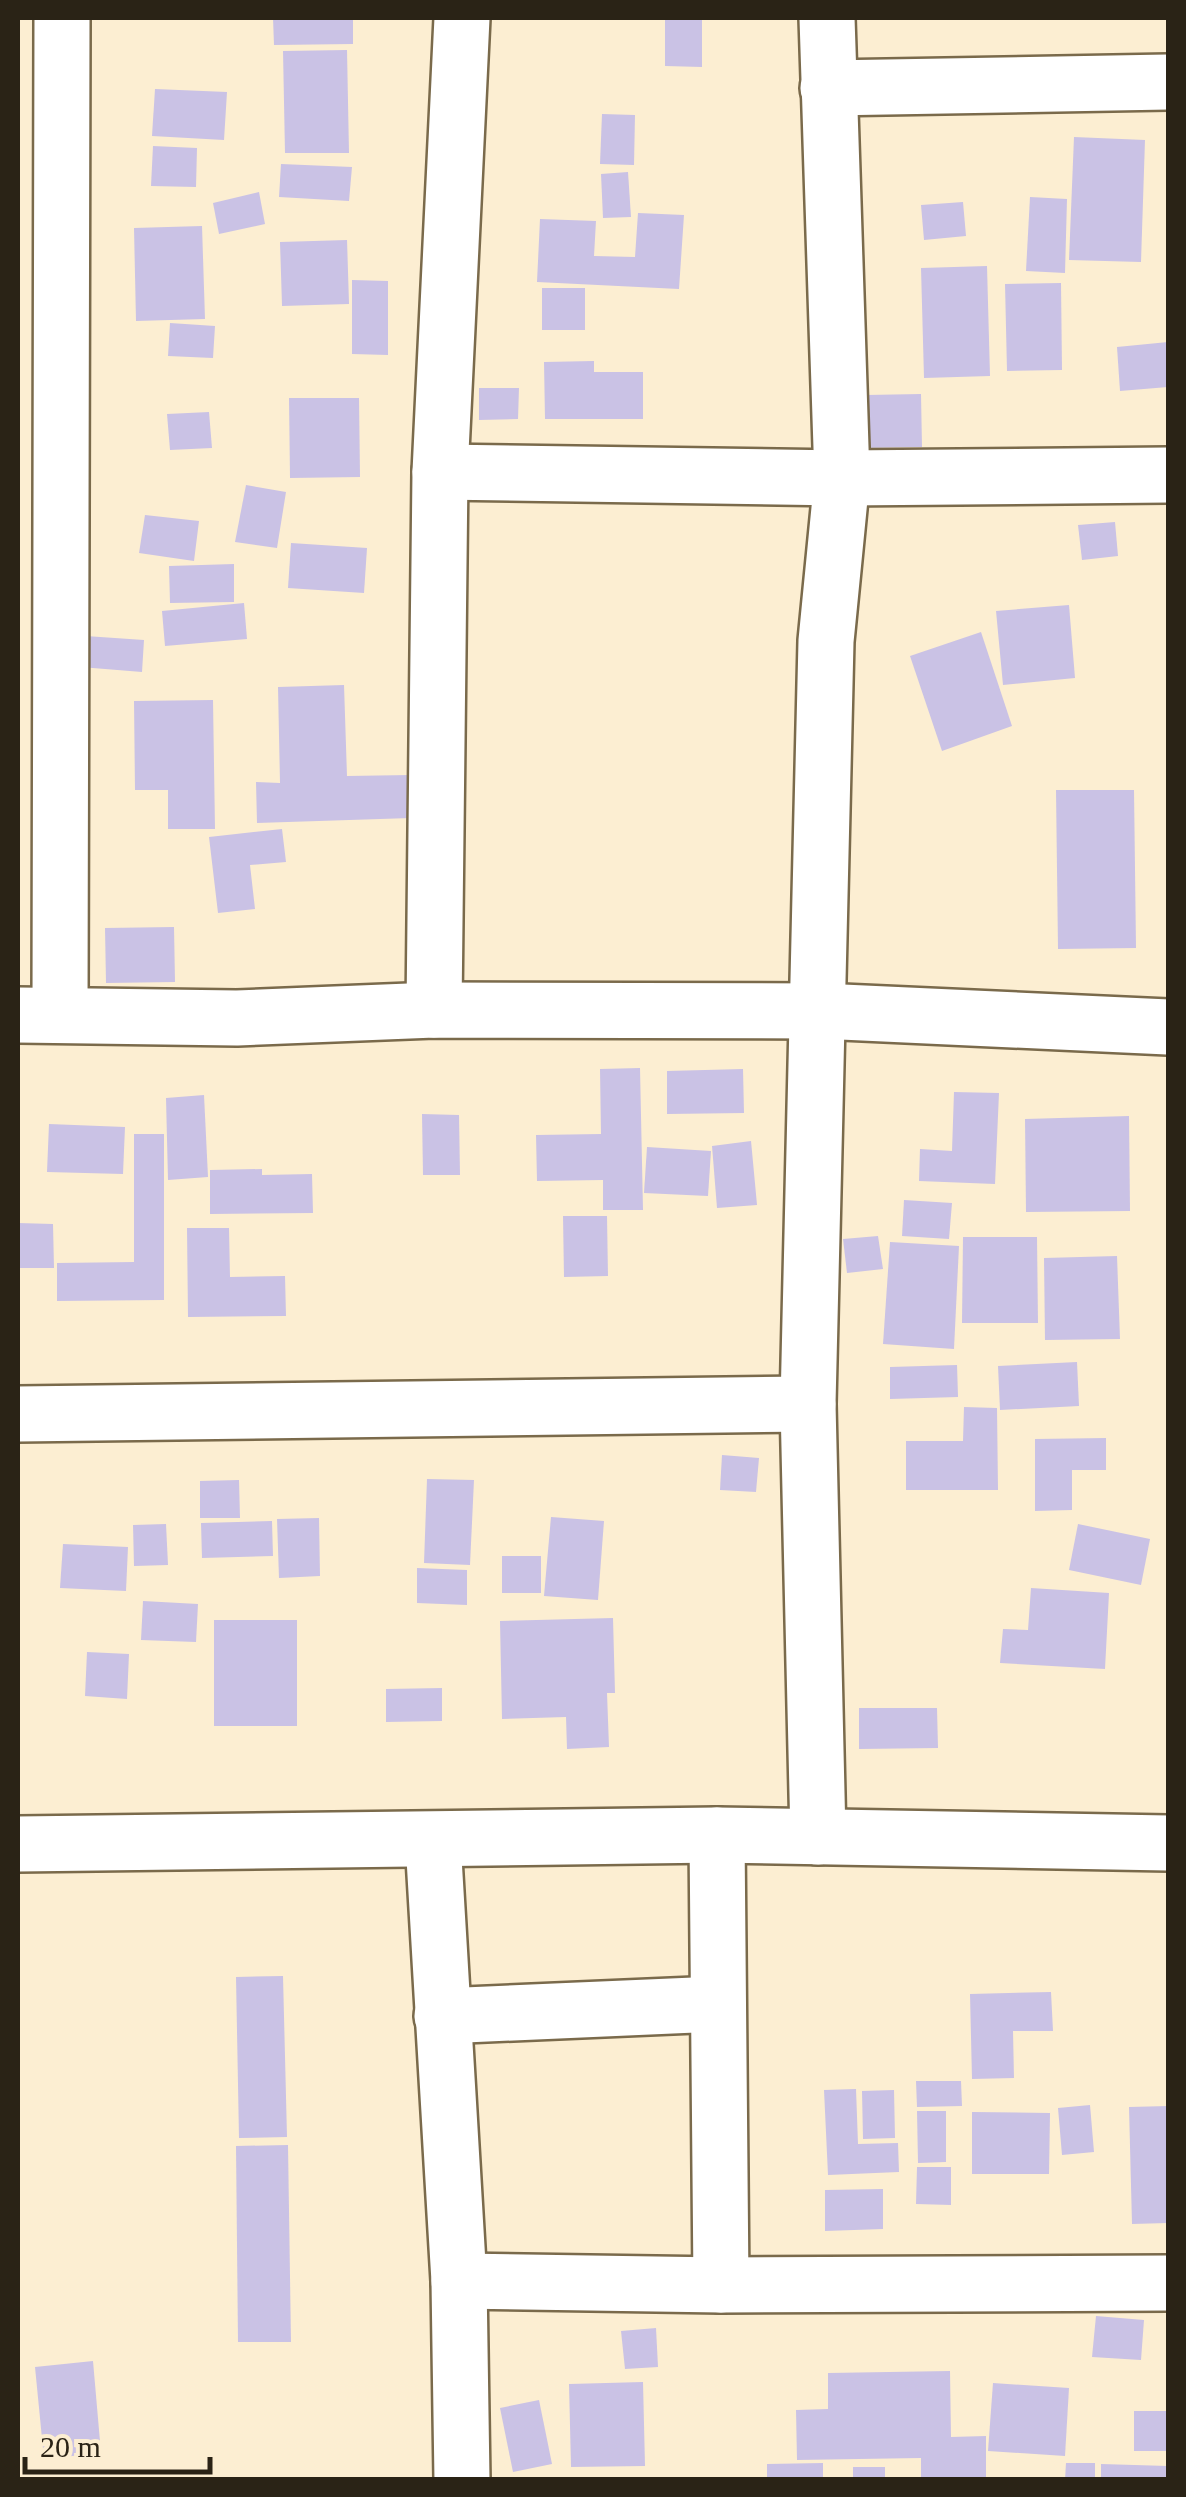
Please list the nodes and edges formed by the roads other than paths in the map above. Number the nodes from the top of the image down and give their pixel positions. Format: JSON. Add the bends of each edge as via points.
{"nodes":[{"id":1,"x":62,"y":18,"type":"edge"},
{"id":2,"x":462,"y":18,"type":"edge"},
{"id":3,"x":828,"y":18,"type":"edge"},
{"id":4,"x":1168,"y":82,"type":"edge"},
{"id":5,"x":828,"y":88,"type":"junction"},
{"id":6,"x":40,"y":269,"type":"edge"},
{"id":7,"x":440,"y":472,"type":"junction"},
{"id":8,"x":1168,"y":475,"type":"edge"},
{"id":9,"x":842,"y":478,"type":"junction"},
{"id":10,"x":39,"y":611,"type":"edge"},
{"id":11,"x":434,"y":1010,"type":"junction"},
{"id":12,"x":820,"y":1011,"type":"junction"},
{"id":13,"x":39,"y":1014,"type":"edge"},
{"id":14,"x":1168,"y":1027,"type":"edge"},
{"id":15,"x":808,"y":1404,"type":"junction"},
{"id":16,"x":18,"y":1414,"type":"edge"},
{"id":17,"x":716,"y":1835,"type":"junction"},
{"id":18,"x":818,"y":1837,"type":"junction"},
{"id":19,"x":433,"y":1841,"type":"junction"},
{"id":20,"x":1168,"y":1843,"type":"edge"},
{"id":21,"x":18,"y":1844,"type":"edge"},
{"id":22,"x":718,"y":2004,"type":"junction"},
{"id":23,"x":442,"y":2016,"type":"junction"},
{"id":24,"x":459,"y":2281,"type":"junction"},
{"id":25,"x":1168,"y":2283,"type":"edge"},
{"id":26,"x":721,"y":2285,"type":"junction"},
{"id":27,"x":462,"y":2480,"type":"edge"}],
"edges":[{"from":1,"to":6,"type":"street"},
{"from":2,"to":7,"type":"street"},
{"from":3,"to":5,"type":"street"},
{"from":4,"to":5,"type":"street"},
{"from":5,"to":9,"type":"street"},
{"from":6,"to":10,"type":"street"},
{"from":7,"to":9,"type":"street"},
{"from":7,"to":11,"type":"street"},
{"from":8,"to":9,"type":"street"},
{"from":9,"to":12,"type":"street","via":[[826,641]]},
{"from":10,"to":13,"type":"street"},
{"from":11,"to":12,"type":"street"},
{"from":11,"to":13,"type":"street","via":[[237,1018]]},
{"from":12,"to":14,"type":"street"},
{"from":12,"to":15,"type":"street"},
{"from":15,"to":16,"type":"street"},
{"from":15,"to":18,"type":"street"},
{"from":17,"to":18,"type":"street"},
{"from":17,"to":19,"type":"street"},
{"from":17,"to":22,"type":"street"},
{"from":18,"to":20,"type":"street"},
{"from":19,"to":21,"type":"street"},
{"from":19,"to":23,"type":"street"},
{"from":22,"to":23,"type":"street"},
{"from":22,"to":26,"type":"street"},
{"from":23,"to":24,"type":"street"},
{"from":24,"to":26,"type":"street"},
{"from":24,"to":27,"type":"street"},
{"from":25,"to":26,"type":"street"}]}
